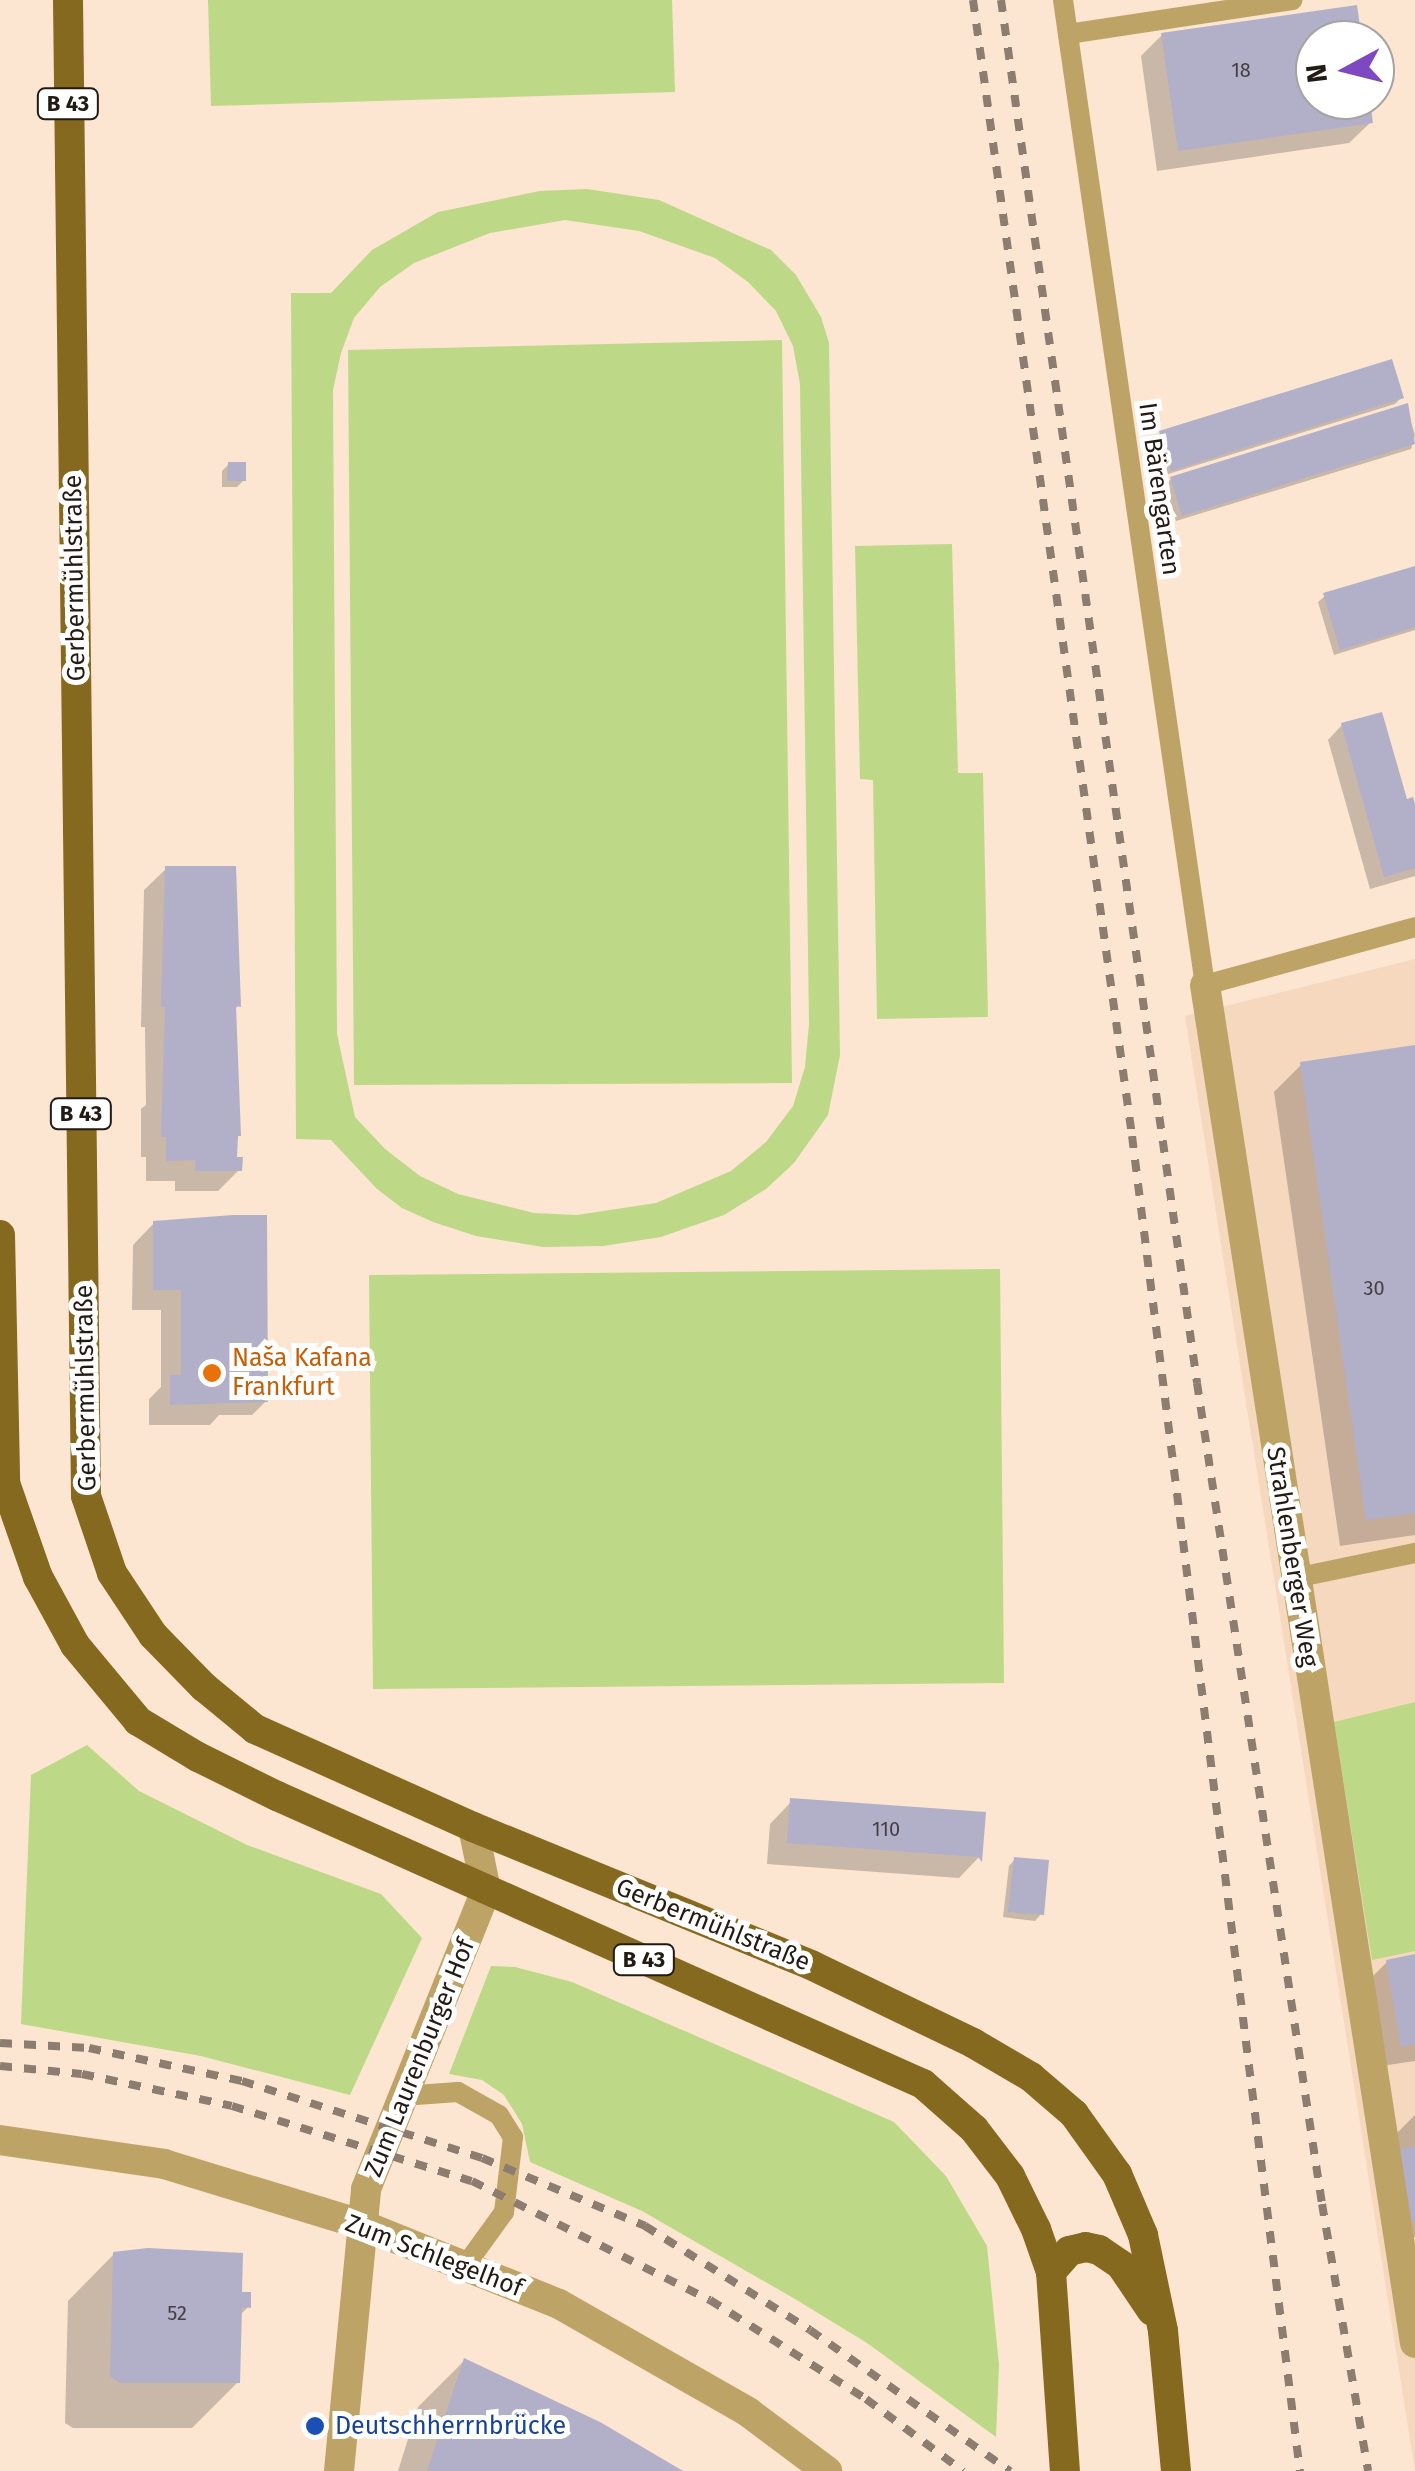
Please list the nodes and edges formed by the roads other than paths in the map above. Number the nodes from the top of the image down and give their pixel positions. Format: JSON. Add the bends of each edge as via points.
{"nodes":[{"id":1,"x":68,"y":0,"type":"edge"},
{"id":2,"x":1063,"y":0,"type":"edge"},
{"id":3,"x":1292,"y":0,"type":"edge"},
{"id":4,"x":1068,"y":34,"type":"junction"},
{"id":5,"x":1415,"y":927,"type":"edge"},
{"id":6,"x":1205,"y":986,"type":"junction"},
{"id":7,"x":0,"y":1235,"type":"edge"},
{"id":8,"x":1415,"y":1553,"type":"edge"},
{"id":9,"x":1295,"y":1578,"type":"junction"},
{"id":10,"x":474,"y":1827,"type":"junction"},
{"id":11,"x":486,"y":1890,"type":"junction"},
{"id":12,"x":402,"y":2096,"type":"junction"},
{"id":13,"x":0,"y":2140,"type":"edge"},
{"id":14,"x":360,"y":2224,"type":"junction"},
{"id":15,"x":465,"y":2266,"type":"junction"},
{"id":16,"x":1051,"y":2272,"type":"junction"},
{"id":17,"x":1163,"y":2331,"type":"junction"},
{"id":18,"x":1415,"y":2343,"type":"edge"},
{"id":19,"x":339,"y":2471,"type":"edge"},
{"id":20,"x":828,"y":2471,"type":"edge"},
{"id":21,"x":1065,"y":2471,"type":"edge"},
{"id":22,"x":1176,"y":2471,"type":"edge"}],
"edges":[{"from":1,"to":10,"type":"main road","name":"Gerbermühlstraße","number":"B 43","via":[[86,1496],[112,1573],[154,1635],[204,1687],[255,1729]]},
{"from":2,"to":4,"type":"lane","name":"Im Bärengarten"},
{"from":3,"to":4,"type":"lane"},
{"from":4,"to":6,"type":"lane","name":"Im Bärengarten"},
{"from":5,"to":6,"type":"lane"},
{"from":6,"to":9,"type":"street","name":"Strahlenberger Weg"},
{"from":7,"to":11,"type":"main road","number":"B 43","via":[[5,1483],[38,1577],[74,1646],[138,1720],[198,1757]]},
{"from":8,"to":9,"type":"lane"},
{"from":9,"to":18,"type":"street","name":"Strahlenberger Weg"},
{"from":10,"to":11,"type":"street"},
{"from":10,"to":17,"type":"main road","name":"Gerbermühlstraße","number":"B 43","via":[[811,1965],[1031,2077],[1074,2114],[1117,2174],[1142,2235]]},
{"from":11,"to":12,"type":"street","name":"Zum Laurenburger Hof"},
{"from":11,"to":16,"type":"main road","number":"B 43","via":[[923,2084],[974,2129],[1010,2176]]},
{"from":12,"to":14,"type":"street","name":"Zum Laurenburger Hof"},
{"from":12,"to":15,"type":"lane","via":[[458,2092],[498,2115],[513,2137],[504,2212]]},
{"from":13,"to":14,"type":"street","name":"Zum Schlegelhof","via":[[164,2164]]},
{"from":14,"to":15,"type":"street","name":"Zum Schlegelhof"},
{"from":14,"to":19,"type":"street","name":"Zum Laurenburger Hof"},
{"from":15,"to":20,"type":"street","name":"Zum Schlegelhof","via":[[559,2304],[748,2412]]},
{"from":16,"to":17,"type":"main road","via":[[1069,2251],[1098,2250],[1122,2265]]},
{"from":16,"to":21,"type":"main road","number":"B 43"},
{"from":17,"to":22,"type":"main road","name":"Gerbermühlstraße","number":"B 43"}]}
